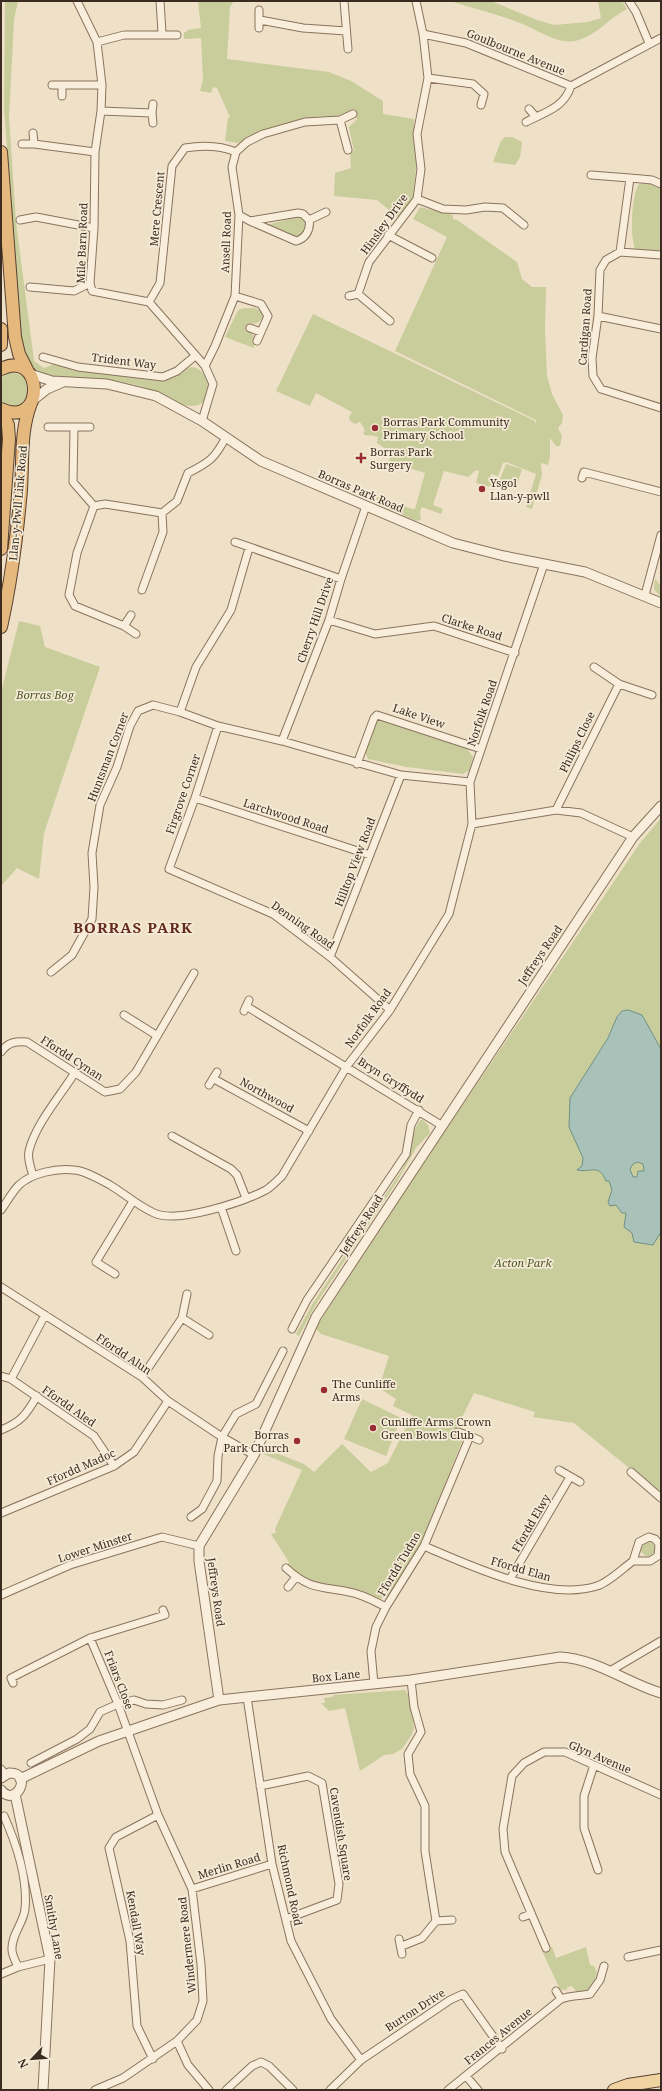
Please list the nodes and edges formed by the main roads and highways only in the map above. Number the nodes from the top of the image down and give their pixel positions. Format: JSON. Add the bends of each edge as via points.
{"nodes":[{"id":1,"x":1,"y":152,"type":"edge"},
{"id":2,"x":1,"y":329,"type":"edge"},
{"id":3,"x":1,"y":345,"type":"edge"},
{"id":4,"x":1,"y":369,"type":"edge"},
{"id":5,"x":29,"y":373,"type":"junction"},
{"id":6,"x":32,"y":402,"type":"junction"},
{"id":7,"x":1,"y":410,"type":"edge"},
{"id":8,"x":1,"y":549,"type":"edge"},
{"id":9,"x":1,"y":627,"type":"edge"},
{"id":10,"x":661,"y":2080,"type":"edge"},
{"id":11,"x":614,"y":2090,"type":"edge"}],
"edges":[{"from":1,"to":5,"type":"highway","via":[[15,337],[19,354]]},
{"from":2,"to":3,"type":"highway"},
{"from":4,"to":5,"type":"highway","via":[[16,366]]},
{"from":5,"to":6,"type":"highway","name":"Llan-y-Pwll Link Road","via":[[35,387]]},
{"from":6,"to":7,"type":"highway","via":[[20,411]]},
{"from":6,"to":9,"type":"highway","name":"Llan-y-Pwll Link Road","via":[[23,431],[18,523]]},
{"from":7,"to":8,"type":"highway","name":"Llan-y-Pwll Link Road","via":[[8,425],[9,439]]},
{"from":10,"to":11,"type":"main road"}]}
